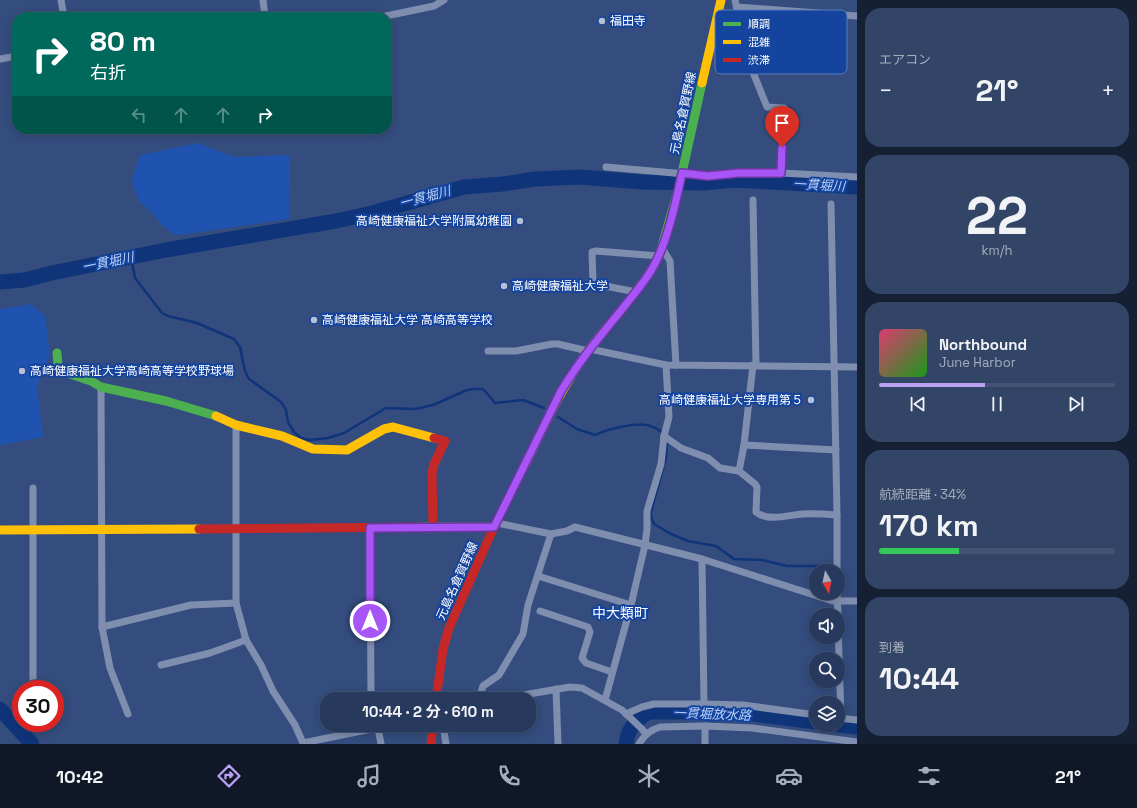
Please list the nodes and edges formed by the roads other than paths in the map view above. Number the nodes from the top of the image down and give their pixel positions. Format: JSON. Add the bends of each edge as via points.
{"nodes":[{"id":1,"x":61,"y":0,"type":"edge"},
{"id":2,"x":263,"y":0,"type":"edge"},
{"id":3,"x":444,"y":0,"type":"edge"},
{"id":4,"x":721,"y":0,"type":"edge"},
{"id":5,"x":736,"y":4,"type":"edge"},
{"id":6,"x":719,"y":10,"type":"edge"},
{"id":7,"x":796,"y":10,"type":"edge"},
{"id":8,"x":63,"y":12,"type":"edge"},
{"id":9,"x":264,"y":12,"type":"edge"},
{"id":10,"x":392,"y":15,"type":"edge"},
{"id":11,"x":847,"y":15,"type":"edge"},
{"id":12,"x":857,"y":16,"type":"edge"},
{"id":13,"x":715,"y":27,"type":"edge"},
{"id":14,"x":12,"y":57,"type":"edge"},
{"id":15,"x":0,"y":59,"type":"edge"},
{"id":16,"x":754,"y":74,"type":"edge"},
{"id":17,"x":606,"y":167,"type":"dead end"},
{"id":18,"x":781,"y":173,"type":"junction"},
{"id":19,"x":682,"y":174,"type":"junction"},
{"id":20,"x":857,"y":177,"type":"edge"},
{"id":21,"x":753,"y":200,"type":"dead end"},
{"id":22,"x":831,"y":204,"type":"dead end"},
{"id":23,"x":660,"y":252,"type":"junction"},
{"id":24,"x":636,"y":292,"type":"junction"},
{"id":25,"x":589,"y":350,"type":"junction"},
{"id":26,"x":488,"y":351,"type":"dead end"},
{"id":27,"x":57,"y":353,"type":"dead end"},
{"id":28,"x":666,"y":365,"type":"junction"},
{"id":29,"x":676,"y":365,"type":"junction"},
{"id":30,"x":755,"y":365,"type":"junction"},
{"id":31,"x":834,"y":366,"type":"junction"},
{"id":32,"x":857,"y":367,"type":"edge"},
{"id":33,"x":101,"y":387,"type":"junction"},
{"id":34,"x":236,"y":425,"type":"junction"},
{"id":35,"x":664,"y":436,"type":"junction"},
{"id":36,"x":744,"y":445,"type":"junction"},
{"id":37,"x":836,"y":450,"type":"junction"},
{"id":38,"x":739,"y":471,"type":"junction"},
{"id":39,"x":33,"y":488,"type":"dead end"},
{"id":40,"x":837,"y":515,"type":"junction"},
{"id":41,"x":496,"y":525,"type":"junction"},
{"id":42,"x":433,"y":527,"type":"junction"},
{"id":43,"x":370,"y":528,"type":"junction"},
{"id":44,"x":235,"y":529,"type":"junction"},
{"id":45,"x":0,"y":530,"type":"edge"},
{"id":46,"x":33,"y":530,"type":"junction"},
{"id":47,"x":101,"y":530,"type":"junction"},
{"id":48,"x":551,"y":534,"type":"junction"},
{"id":49,"x":645,"y":545,"type":"junction"},
{"id":50,"x":702,"y":559,"type":"junction"},
{"id":51,"x":837,"y":564,"type":"edge"},
{"id":52,"x":538,"y":576,"type":"junction"},
{"id":53,"x":857,"y":601,"type":"edge"},
{"id":54,"x":837,"y":602,"type":"junction"},
{"id":55,"x":236,"y":603,"type":"junction"},
{"id":56,"x":631,"y":605,"type":"junction"},
{"id":57,"x":837,"y":608,"type":"edge"},
{"id":58,"x":540,"y":611,"type":"dead end"},
{"id":59,"x":102,"y":626,"type":"junction"},
{"id":60,"x":246,"y":640,"type":"junction"},
{"id":61,"x":838,"y":644,"type":"edge"},
{"id":62,"x":161,"y":665,"type":"dead end"},
{"id":63,"x":612,"y":672,"type":"junction"},
{"id":64,"x":33,"y":680,"type":"edge"},
{"id":65,"x":556,"y":689,"type":"junction"},
{"id":66,"x":371,"y":692,"type":"edge"},
{"id":67,"x":437,"y":692,"type":"edge"},
{"id":68,"x":481,"y":692,"type":"edge"},
{"id":69,"x":536,"y":693,"type":"edge"},
{"id":70,"x":840,"y":696,"type":"edge"},
{"id":71,"x":605,"y":700,"type":"junction"},
{"id":72,"x":704,"y":704,"type":"junction"},
{"id":73,"x":128,"y":714,"type":"dead end"},
{"id":74,"x":809,"y":714,"type":"edge"},
{"id":75,"x":629,"y":717,"type":"junction"},
{"id":76,"x":845,"y":719,"type":"edge"},
{"id":77,"x":857,"y":720,"type":"edge"},
{"id":78,"x":705,"y":726,"type":"junction"},
{"id":79,"x":644,"y":731,"type":"junction"},
{"id":80,"x":351,"y":732,"type":"edge"},
{"id":81,"x":375,"y":732,"type":"edge"},
{"id":82,"x":432,"y":732,"type":"edge"},
{"id":83,"x":444,"y":732,"type":"edge"},
{"id":84,"x":841,"y":742,"type":"edge"},
{"id":85,"x":857,"y":742,"type":"edge"},
{"id":86,"x":303,"y":743,"type":"edge"},
{"id":87,"x":381,"y":744,"type":"edge"},
{"id":88,"x":431,"y":744,"type":"edge"},
{"id":89,"x":446,"y":744,"type":"edge"},
{"id":90,"x":558,"y":744,"type":"edge"},
{"id":91,"x":639,"y":744,"type":"edge"},
{"id":92,"x":705,"y":744,"type":"edge"}],
"edges":[{"from":1,"to":8,"type":"street"},
{"from":2,"to":9,"type":"street"},
{"from":3,"to":10,"type":"street","via":[[434,6]]},
{"from":4,"to":6,"type":"street","name":"元島名倉賀野線"},
{"from":5,"to":7,"type":"street"},
{"from":11,"to":12,"type":"street"},
{"from":13,"to":19,"type":"street","name":"元島名倉賀野線"},
{"from":14,"to":15,"type":"street"},
{"from":16,"to":18,"type":"street","via":[[767,107],[784,108]]},
{"from":17,"to":19,"type":"street"},
{"from":18,"to":19,"type":"street","via":[[708,176]]},
{"from":18,"to":20,"type":"street"},
{"from":19,"to":23,"type":"street","name":"元島名倉賀野線"},
{"from":21,"to":30,"type":"street"},
{"from":22,"to":31,"type":"street"},
{"from":23,"to":24,"type":"street","name":"元島名倉賀野線","via":[[653,269]]},
{"from":23,"to":24,"type":"street","via":[[592,252],[595,284]]},
{"from":23,"to":29,"type":"street","via":[[670,261]]},
{"from":24,"to":25,"type":"street","name":"元島名倉賀野線"},
{"from":25,"to":26,"type":"street","via":[[552,344],[516,351]]},
{"from":25,"to":28,"type":"street"},
{"from":25,"to":41,"type":"street","name":"元島名倉賀野線","via":[[561,391]]},
{"from":27,"to":33,"type":"street","via":[[61,371]]},
{"from":28,"to":29,"type":"street"},
{"from":28,"to":35,"type":"street","via":[[668,417]]},
{"from":29,"to":30,"type":"street"},
{"from":30,"to":31,"type":"street"},
{"from":30,"to":36,"type":"street"},
{"from":31,"to":32,"type":"street"},
{"from":31,"to":37,"type":"street"},
{"from":33,"to":34,"type":"street","via":[[166,401]]},
{"from":33,"to":47,"type":"street"},
{"from":34,"to":42,"type":"street","via":[[282,436],[313,448],[347,450],[384,429],[393,427],[445,441],[432,473]]},
{"from":34,"to":44,"type":"street"},
{"from":35,"to":38,"type":"street","via":[[681,448],[708,458],[720,468]]},
{"from":35,"to":49,"type":"street","via":[[661,464],[647,511]]},
{"from":36,"to":37,"type":"street"},
{"from":36,"to":38,"type":"street"},
{"from":37,"to":40,"type":"street"},
{"from":38,"to":40,"type":"street","via":[[757,487],[756,512],[759,515]]},
{"from":39,"to":46,"type":"street"},
{"from":40,"to":51,"type":"street"},
{"from":41,"to":42,"type":"street"},
{"from":41,"to":48,"type":"street"},
{"from":41,"to":67,"type":"street","name":"元島名倉賀野線","via":[[449,628],[443,649]]},
{"from":42,"to":43,"type":"street"},
{"from":43,"to":44,"type":"street"},
{"from":43,"to":66,"type":"street"},
{"from":44,"to":47,"type":"street"},
{"from":44,"to":55,"type":"street"},
{"from":45,"to":46,"type":"street"},
{"from":46,"to":47,"type":"street"},
{"from":46,"to":64,"type":"street"},
{"from":47,"to":59,"type":"street"},
{"from":48,"to":49,"type":"street","via":[[575,527]]},
{"from":48,"to":52,"type":"street"},
{"from":49,"to":50,"type":"street"},
{"from":49,"to":56,"type":"street"},
{"from":50,"to":54,"type":"street"},
{"from":50,"to":72,"type":"street"},
{"from":52,"to":56,"type":"street"},
{"from":52,"to":68,"type":"street","via":[[522,634],[499,675],[483,686]]},
{"from":53,"to":54,"type":"street"},
{"from":54,"to":57,"type":"street"},
{"from":55,"to":59,"type":"street","via":[[191,605]]},
{"from":55,"to":60,"type":"street"},
{"from":56,"to":63,"type":"street"},
{"from":58,"to":63,"type":"street","via":[[588,626],[590,632],[582,658],[586,663]]},
{"from":59,"to":73,"type":"street","via":[[110,668]]},
{"from":60,"to":62,"type":"street","via":[[210,653]]},
{"from":60,"to":86,"type":"street"},
{"from":61,"to":70,"type":"street"},
{"from":63,"to":71,"type":"street"},
{"from":65,"to":69,"type":"street"},
{"from":65,"to":71,"type":"street","via":[[582,688]]},
{"from":65,"to":90,"type":"street"},
{"from":71,"to":75,"type":"street"},
{"from":72,"to":74,"type":"street","via":[[743,705]]},
{"from":72,"to":75,"type":"street","via":[[654,704],[642,707]]},
{"from":75,"to":79,"type":"street"},
{"from":76,"to":77,"type":"street"},
{"from":78,"to":79,"type":"street","via":[[660,727]]},
{"from":78,"to":84,"type":"street","via":[[752,728]]},
{"from":78,"to":92,"type":"street"},
{"from":79,"to":91,"type":"street"},
{"from":80,"to":86,"type":"street"},
{"from":81,"to":87,"type":"street"},
{"from":82,"to":88,"type":"street"},
{"from":83,"to":89,"type":"street"},
{"from":84,"to":85,"type":"street"}]}
